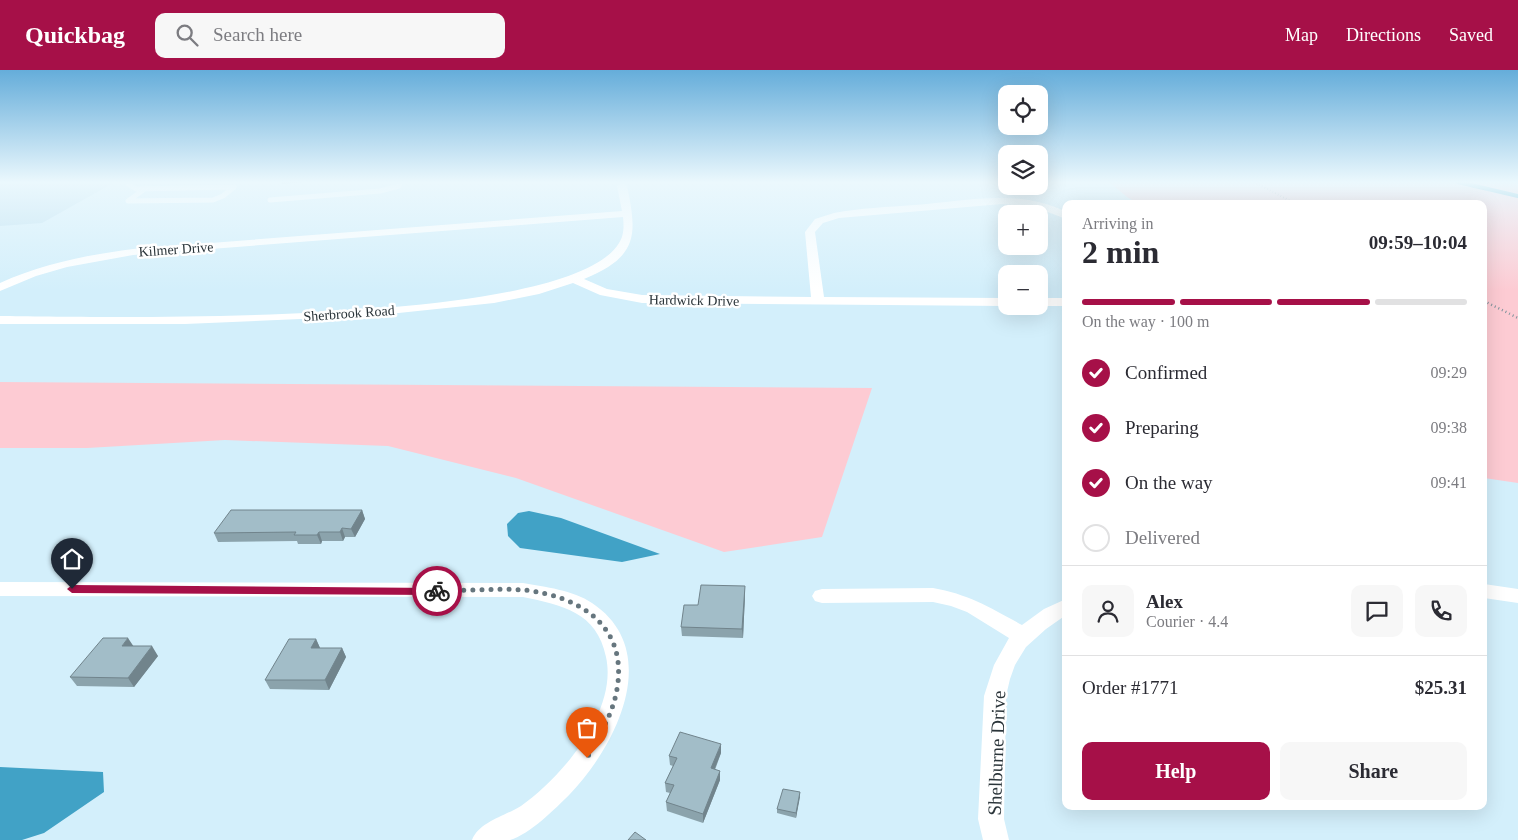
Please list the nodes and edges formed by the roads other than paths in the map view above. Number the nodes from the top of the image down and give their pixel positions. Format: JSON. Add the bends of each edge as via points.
{"nodes":[{"id":1,"x":576,"y":218,"type":"edge"},
{"id":2,"x":627,"y":218,"type":"edge"},
{"id":3,"x":824,"y":218,"type":"edge"},
{"id":4,"x":573,"y":279,"type":"junction"},
{"id":5,"x":0,"y":287,"type":"edge"},
{"id":6,"x":818,"y":301,"type":"junction"},
{"id":7,"x":998,"y":302,"type":"edge"},
{"id":8,"x":1048,"y":302,"type":"edge"},
{"id":9,"x":1062,"y":302,"type":"edge"},
{"id":10,"x":0,"y":320,"type":"edge"},
{"id":11,"x":0,"y":589,"type":"edge"},
{"id":12,"x":1487,"y":592,"type":"edge"},
{"id":13,"x":822,"y":596,"type":"dead end"},
{"id":14,"x":1518,"y":596,"type":"edge"},
{"id":15,"x":1062,"y":608,"type":"edge"},
{"id":16,"x":1023,"y":636,"type":"junction"},
{"id":17,"x":485,"y":840,"type":"edge"},
{"id":18,"x":996,"y":840,"type":"edge"}],
"edges":[{"from":1,"to":5,"type":"street","name":"Kilmer Drive","via":[[133,252],[68,264]]},
{"from":2,"to":4,"type":"street","name":"Sherbrook Road","via":[[628,234],[618,252]]},
{"from":3,"to":6,"type":"street","via":[[810,232]]},
{"from":4,"to":6,"type":"street","name":"Hardwick Drive","via":[[604,292],[642,299]]},
{"from":4,"to":10,"type":"street","name":"Sherbrook Road","via":[[502,298],[366,312],[212,320]]},
{"from":6,"to":7,"type":"street","name":"Hardwick Drive"},
{"from":8,"to":9,"type":"street"},
{"from":11,"to":17,"type":"street","via":[[523,590],[556,596],[585,608],[616,644],[619,665],[617,689],[607,721],[587,758],[539,807]]},
{"from":12,"to":14,"type":"street"},
{"from":13,"to":16,"type":"street","via":[[933,595],[974,607]]},
{"from":15,"to":16,"type":"street","name":"Shelburne Drive"},
{"from":16,"to":18,"type":"street","name":"Shelburne Drive","via":[[1010,654],[999,679],[996,696],[991,818]]}]}
